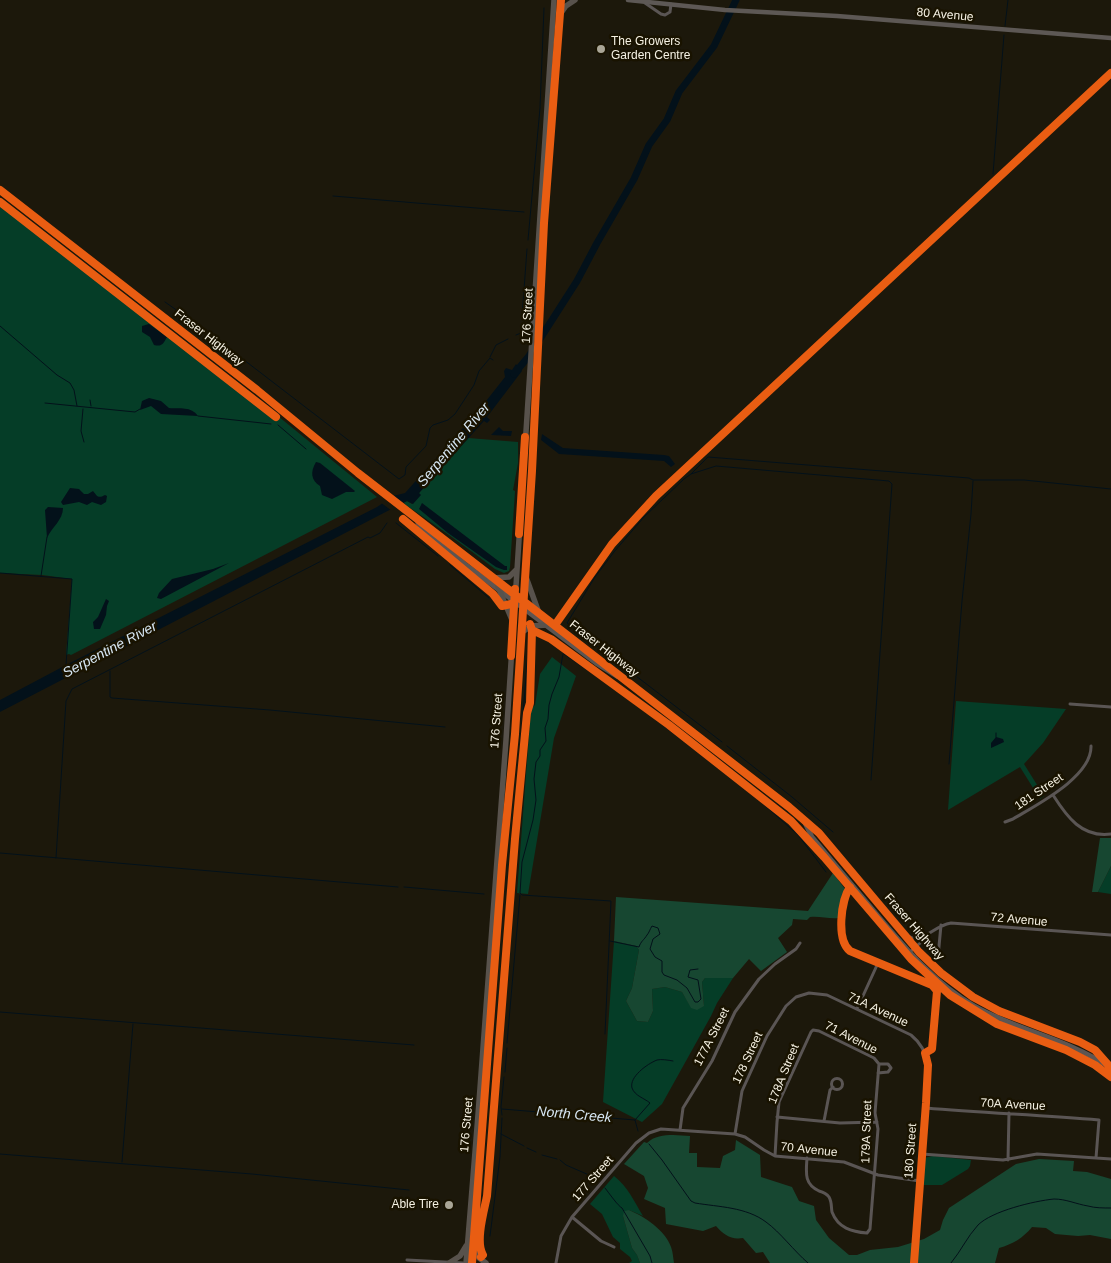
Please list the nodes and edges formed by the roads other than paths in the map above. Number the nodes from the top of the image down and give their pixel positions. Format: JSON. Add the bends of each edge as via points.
{"nodes":[{"id":1,"x":554,"y":0,"type":"edge"},
{"id":2,"x":561,"y":0,"type":"edge"},
{"id":3,"x":575,"y":0,"type":"edge"},
{"id":4,"x":628,"y":0,"type":"edge"},
{"id":5,"x":643,"y":1,"type":"edge"},
{"id":6,"x":671,"y":4,"type":"junction"},
{"id":7,"x":560,"y":15,"type":"junction"},
{"id":8,"x":1111,"y":38,"type":"edge"},
{"id":9,"x":1111,"y":74,"type":"edge"},
{"id":10,"x":0,"y":190,"type":"edge"},
{"id":11,"x":401,"y":507,"type":"junction"},
{"id":12,"x":517,"y":569,"type":"junction"},
{"id":13,"x":525,"y":574,"type":"junction"},
{"id":14,"x":493,"y":578,"type":"junction"},
{"id":15,"x":498,"y":587,"type":"junction"},
{"id":16,"x":515,"y":597,"type":"junction"},
{"id":17,"x":523,"y":604,"type":"junction"},
{"id":18,"x":539,"y":613,"type":"junction"},
{"id":19,"x":513,"y":623,"type":"junction"},
{"id":20,"x":547,"y":625,"type":"junction"},
{"id":21,"x":555,"y":625,"type":"junction"},
{"id":22,"x":521,"y":633,"type":"junction"},
{"id":23,"x":602,"y":661,"type":"junction"},
{"id":24,"x":650,"y":699,"type":"junction"},
{"id":25,"x":1070,"y":704,"type":"dead end"},
{"id":26,"x":1111,"y":708,"type":"edge"},
{"id":27,"x":1091,"y":746,"type":"dead end"},
{"id":28,"x":1053,"y":795,"type":"junction"},
{"id":29,"x":800,"y":815,"type":"junction"},
{"id":30,"x":1005,"y":822,"type":"dead end"},
{"id":31,"x":1111,"y":834,"type":"edge"},
{"id":32,"x":940,"y":925,"type":"junction"},
{"id":33,"x":905,"y":934,"type":"junction"},
{"id":34,"x":930,"y":934,"type":"junction"},
{"id":35,"x":1111,"y":935,"type":"edge"},
{"id":36,"x":800,"y":943,"type":"dead end"},
{"id":37,"x":915,"y":948,"type":"junction"},
{"id":38,"x":909,"y":952,"type":"junction"},
{"id":39,"x":938,"y":957,"type":"dead end"},
{"id":40,"x":878,"y":963,"type":"dead end"},
{"id":41,"x":796,"y":997,"type":"joint"},
{"id":42,"x":857,"y":1009,"type":"junction"},
{"id":43,"x":813,"y":1030,"type":"joint"},
{"id":44,"x":879,"y":1064,"type":"junction"},
{"id":45,"x":1111,"y":1068,"type":"edge"},
{"id":46,"x":928,"y":1072,"type":"joint"},
{"id":47,"x":878,"y":1073,"type":"junction"},
{"id":48,"x":833,"y":1087,"type":"dead end"},
{"id":49,"x":926,"y":1108,"type":"junction"},
{"id":50,"x":1009,"y":1113,"type":"junction"},
{"id":51,"x":777,"y":1117,"type":"junction"},
{"id":52,"x":824,"y":1121,"type":"junction"},
{"id":53,"x":877,"y":1122,"type":"junction"},
{"id":54,"x":669,"y":1129,"type":"joint"},
{"id":55,"x":680,"y":1130,"type":"junction"},
{"id":56,"x":735,"y":1134,"type":"junction"},
{"id":57,"x":922,"y":1154,"type":"junction"},
{"id":58,"x":775,"y":1156,"type":"junction"},
{"id":59,"x":807,"y":1158,"type":"junction"},
{"id":60,"x":1096,"y":1158,"type":"junction"},
{"id":61,"x":1111,"y":1159,"type":"edge"},
{"id":62,"x":1008,"y":1160,"type":"junction"},
{"id":63,"x":874,"y":1174,"type":"junction"},
{"id":64,"x":920,"y":1181,"type":"junction"},
{"id":65,"x":572,"y":1217,"type":"junction"},
{"id":66,"x":917,"y":1232,"type":"dead end"},
{"id":67,"x":470,"y":1245,"type":"junction"},
{"id":68,"x":614,"y":1247,"type":"dead end"},
{"id":69,"x":407,"y":1260,"type":"dead end"},
{"id":70,"x":449,"y":1263,"type":"edge"},
{"id":71,"x":464,"y":1263,"type":"edge"},
{"id":72,"x":472,"y":1263,"type":"edge"},
{"id":73,"x":486,"y":1263,"type":"edge"},
{"id":74,"x":556,"y":1263,"type":"edge"}],
"edges":[{"from":1,"to":12,"type":"highway","name":"176 Street"},
{"from":2,"to":7,"type":"highway","name":"176 Street"},
{"from":3,"to":7,"type":"highway"},
{"from":4,"to":5,"type":"main road","name":"80 Avenue"},
{"from":5,"to":6,"type":"main road","name":"80 Avenue"},
{"from":5,"to":6,"type":"street","via":[[666,15]]},
{"from":6,"to":8,"type":"main road","name":"80 Avenue"},
{"from":7,"to":13,"type":"highway","name":"176 Street","via":[[544,224]]},
{"from":9,"to":21,"type":"street","via":[[656,496],[612,544]]},
{"from":10,"to":11,"type":"main road","name":"Fraser Highway"},
{"from":11,"to":14,"type":"main road","name":"Fraser Highway"},
{"from":11,"to":15,"type":"main road","name":"Fraser Highway","via":[[430,536]]},
{"from":12,"to":14,"type":"highway","via":[[509,578]]},
{"from":12,"to":16,"type":"highway","name":"176 Street"},
{"from":13,"to":17,"type":"highway","name":"176 Street"},
{"from":13,"to":18,"type":"highway"},
{"from":14,"to":16,"type":"main road","name":"Fraser Highway"},
{"from":15,"to":16,"type":"main road","name":"Fraser Highway"},
{"from":15,"to":19,"type":"highway"},
{"from":16,"to":17,"type":"main road","name":"Fraser Highway"},
{"from":16,"to":19,"type":"highway","name":"176 Street"},
{"from":17,"to":18,"type":"main road","name":"Fraser Highway"},
{"from":17,"to":20,"type":"main road","name":"Fraser Highway"},
{"from":17,"to":22,"type":"highway","name":"176 Street"},
{"from":17,"to":23,"type":"main road"},
{"from":18,"to":21,"type":"main road","name":"Fraser Highway"},
{"from":19,"to":67,"type":"highway","name":"176 Street"},
{"from":20,"to":22,"type":"highway","via":[[530,626]]},
{"from":20,"to":24,"type":"main road","name":"Fraser Highway"},
{"from":21,"to":23,"type":"main road","name":"Fraser Highway"},
{"from":22,"to":67,"type":"highway","name":"176 Street"},
{"from":23,"to":24,"type":"main road","name":"Fraser Highway"},
{"from":24,"to":29,"type":"main road","name":"Fraser Highway"},
{"from":25,"to":26,"type":"street"},
{"from":27,"to":28,"type":"street","name":"181 Street","via":[[1091,754],[1080,771]]},
{"from":28,"to":30,"type":"street","name":"181 Street"},
{"from":28,"to":31,"type":"street","via":[[1082,829]]},
{"from":29,"to":33,"type":"main road","name":"Fraser Highway"},
{"from":29,"to":38,"type":"main road","name":"Fraser Highway","via":[[812,837]]},
{"from":32,"to":34,"type":"street"},
{"from":32,"to":35,"type":"street","name":"72 Avenue","via":[[951,923]]},
{"from":32,"to":39,"type":"street"},
{"from":33,"to":34,"type":"street","via":[[917,940]]},
{"from":33,"to":37,"type":"main road","name":"Fraser Highway"},
{"from":34,"to":37,"type":"street"},
{"from":36,"to":55,"type":"street","name":"177A Street","via":[[759,979],[734,1012],[712,1061],[683,1108]]},
{"from":37,"to":38,"type":"street"},
{"from":37,"to":45,"type":"main road","name":"Fraser Highway","via":[[973,997],[999,1011],[1080,1042],[1095,1050]]},
{"from":38,"to":45,"type":"main road","name":"Fraser Highway","via":[[945,986],[974,1006],[1079,1049]]},
{"from":40,"to":42,"type":"street"},
{"from":41,"to":42,"type":"street","name":"71A Avenue","via":[[820,993]]},
{"from":41,"to":56,"type":"street","name":"178 Street","via":[[786,1006],[767,1036],[742,1091]]},
{"from":42,"to":46,"type":"street","name":"71A Avenue","via":[[917,1040],[926,1055]]},
{"from":43,"to":44,"type":"street","name":"71 Avenue","via":[[874,1058]]},
{"from":43,"to":51,"type":"street","name":"178A Street","via":[[779,1102]]},
{"from":44,"to":47,"type":"street","name":"179A Street"},
{"from":44,"to":47,"type":"street","name":"71 Avenue","via":[[888,1064],[891,1068],[888,1072]]},
{"from":46,"to":49,"type":"street","name":"180 Street"},
{"from":47,"to":53,"type":"street","name":"179A Street"},
{"from":48,"to":52,"type":"street"},
{"from":49,"to":50,"type":"street","name":"70A Avenue"},
{"from":49,"to":57,"type":"street","name":"180 Street"},
{"from":50,"to":60,"type":"street","name":"70A Avenue","via":[[1099,1120]]},
{"from":50,"to":62,"type":"street"},
{"from":51,"to":52,"type":"street"},
{"from":51,"to":58,"type":"street","name":"178A Street"},
{"from":52,"to":53,"type":"street"},
{"from":53,"to":63,"type":"street","name":"179A Street"},
{"from":54,"to":55,"type":"street","name":"70 Avenue"},
{"from":54,"to":65,"type":"street","name":"177 Street","via":[[653,1132],[639,1140]]},
{"from":55,"to":56,"type":"street","name":"70 Avenue"},
{"from":56,"to":58,"type":"street","name":"70 Avenue"},
{"from":57,"to":62,"type":"street"},
{"from":57,"to":64,"type":"street","name":"180 Street"},
{"from":58,"to":59,"type":"street","name":"70 Avenue"},
{"from":59,"to":63,"type":"street","name":"70 Avenue","via":[[844,1162]]},
{"from":59,"to":63,"type":"street","name":"179A Street","via":[[808,1183],[830,1198],[833,1213],[850,1231],[867,1233],[870,1230]]},
{"from":60,"to":61,"type":"street"},
{"from":60,"to":62,"type":"street","via":[[1037,1154]]},
{"from":63,"to":64,"type":"street","name":"70 Avenue"},
{"from":64,"to":66,"type":"street","name":"180 Street"},
{"from":65,"to":68,"type":"street","via":[[599,1240]]},
{"from":65,"to":74,"type":"street","name":"177 Street","via":[[561,1236]]},
{"from":67,"to":70,"type":"highway"},
{"from":67,"to":71,"type":"highway","name":"176 Street"},
{"from":67,"to":72,"type":"highway"},
{"from":67,"to":73,"type":"highway"},
{"from":69,"to":70,"type":"street"},
{"from":70,"to":71,"type":"street"}]}
